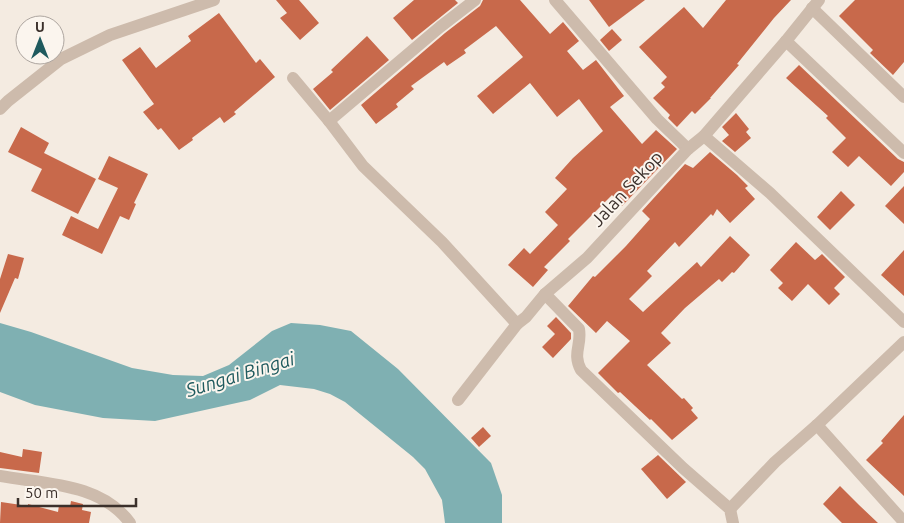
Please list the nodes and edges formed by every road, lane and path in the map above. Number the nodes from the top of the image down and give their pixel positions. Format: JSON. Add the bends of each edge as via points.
{"nodes":[{"id":1,"x":214,"y":0,"type":"edge"},
{"id":2,"x":475,"y":0,"type":"edge"},
{"id":3,"x":555,"y":0,"type":"edge"},
{"id":4,"x":816,"y":4,"type":"edge"},
{"id":5,"x":786,"y":41,"type":"junction"},
{"id":6,"x":293,"y":78,"type":"dead end"},
{"id":7,"x":904,"y":97,"type":"edge"},
{"id":8,"x":0,"y":109,"type":"edge"},
{"id":9,"x":329,"y":121,"type":"junction"},
{"id":10,"x":704,"y":136,"type":"junction"},
{"id":11,"x":688,"y":149,"type":"junction"},
{"id":12,"x":904,"y":153,"type":"edge"},
{"id":13,"x":545,"y":294,"type":"junction"},
{"id":14,"x":904,"y":322,"type":"edge"},
{"id":15,"x":517,"y":324,"type":"junction"},
{"id":16,"x":904,"y":342,"type":"edge"},
{"id":17,"x":458,"y":400,"type":"dead end"},
{"id":18,"x":817,"y":426,"type":"junction"},
{"id":19,"x":0,"y":476,"type":"edge"},
{"id":20,"x":730,"y":509,"type":"junction"},
{"id":21,"x":902,"y":515,"type":"edge"},
{"id":22,"x":130,"y":523,"type":"edge"},
{"id":23,"x":733,"y":523,"type":"edge"}],
"edges":[{"from":1,"to":8,"type":"street","via":[[110,35],[61,60]]},
{"from":2,"to":9,"type":"street"},
{"from":3,"to":11,"type":"street"},
{"from":4,"to":5,"type":"street","name":"Jalan Sekop"},
{"from":4,"to":7,"type":"street"},
{"from":5,"to":10,"type":"street","name":"Jalan Sekop"},
{"from":5,"to":12,"type":"street"},
{"from":6,"to":9,"type":"street"},
{"from":9,"to":15,"type":"street","via":[[363,166],[442,242]]},
{"from":10,"to":11,"type":"street","name":"Jalan Sekop"},
{"from":10,"to":14,"type":"street","via":[[770,193]]},
{"from":11,"to":13,"type":"street","name":"Jalan Sekop","via":[[587,258]]},
{"from":13,"to":15,"type":"street","name":"Jalan Sekop"},
{"from":13,"to":20,"type":"street","via":[[579,329],[576,356],[581,370]]},
{"from":15,"to":17,"type":"street","name":"Jalan Sekop"},
{"from":16,"to":18,"type":"street"},
{"from":18,"to":20,"type":"street","via":[[775,462]]},
{"from":18,"to":21,"type":"street"},
{"from":19,"to":22,"type":"street","via":[[96,495],[111,503]]},
{"from":20,"to":23,"type":"street"}]}
